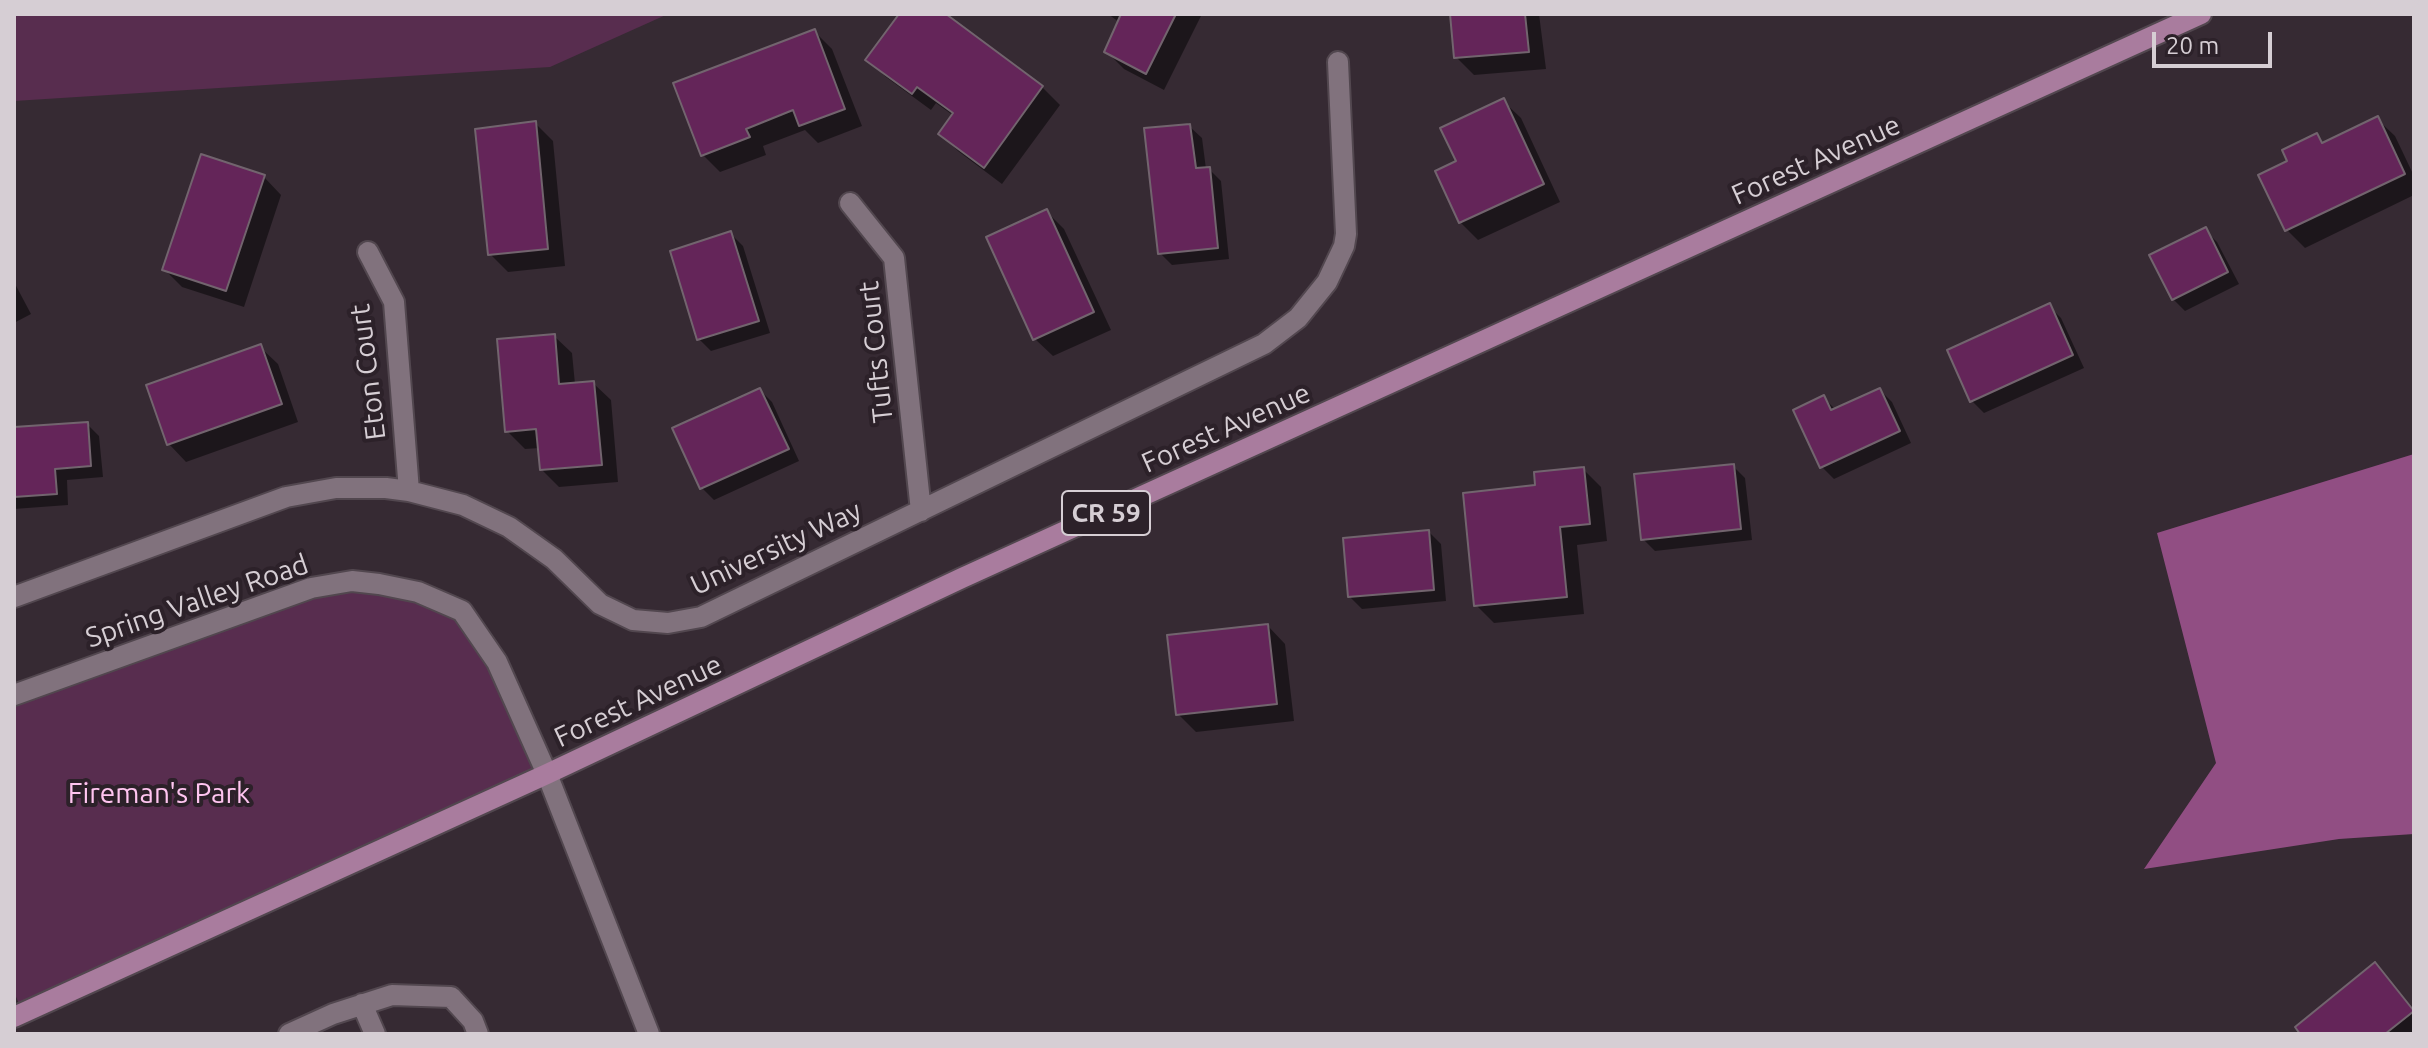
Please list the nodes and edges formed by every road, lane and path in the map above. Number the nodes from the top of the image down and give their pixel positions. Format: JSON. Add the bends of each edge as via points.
{"nodes":[{"id":1,"x":2201,"y":14,"type":"edge"},
{"id":2,"x":1338,"y":62,"type":"dead end"},
{"id":3,"x":850,"y":203,"type":"dead end"},
{"id":4,"x":368,"y":252,"type":"dead end"},
{"id":5,"x":409,"y":491,"type":"junction"},
{"id":6,"x":921,"y":511,"type":"junction"},
{"id":7,"x":14,"y":597,"type":"edge"},
{"id":8,"x":14,"y":695,"type":"edge"},
{"id":9,"x":547,"y":774,"type":"junction"},
{"id":10,"x":362,"y":1004,"type":"junction"},
{"id":11,"x":17,"y":1012,"type":"edge"},
{"id":12,"x":289,"y":1034,"type":"edge"},
{"id":13,"x":375,"y":1034,"type":"edge"},
{"id":14,"x":478,"y":1034,"type":"edge"},
{"id":15,"x":649,"y":1034,"type":"edge"}],
"edges":[{"from":1,"to":9,"type":"main road","name":"Forest Avenue","number":"CR 59","via":[[962,578]]},
{"from":2,"to":6,"type":"street","name":"University Way","via":[[1346,234],[1327,282],[1298,318],[1264,344]]},
{"from":3,"to":6,"type":"street","name":"Tufts Court","via":[[894,258]]},
{"from":4,"to":5,"type":"street","name":"Eton Court","via":[[394,302]]},
{"from":5,"to":6,"type":"street","name":"University Way","via":[[463,505],[509,527],[554,559],[600,604],[633,620],[668,623],[701,617]]},
{"from":5,"to":7,"type":"street","name":"University Way","via":[[336,488],[286,497]]},
{"from":8,"to":9,"type":"street","name":"Spring Valley Road","via":[[311,588],[352,581],[379,584],[418,592],[462,611],[497,662]]},
{"from":9,"to":11,"type":"main road","name":"Forest Avenue","number":"CR 59"},
{"from":9,"to":15,"type":"street","name":"Spring Valley Road"},
{"from":10,"to":12,"type":"street"},
{"from":10,"to":13,"type":"street"},
{"from":10,"to":14,"type":"street","via":[[392,995],[451,997]]}]}
